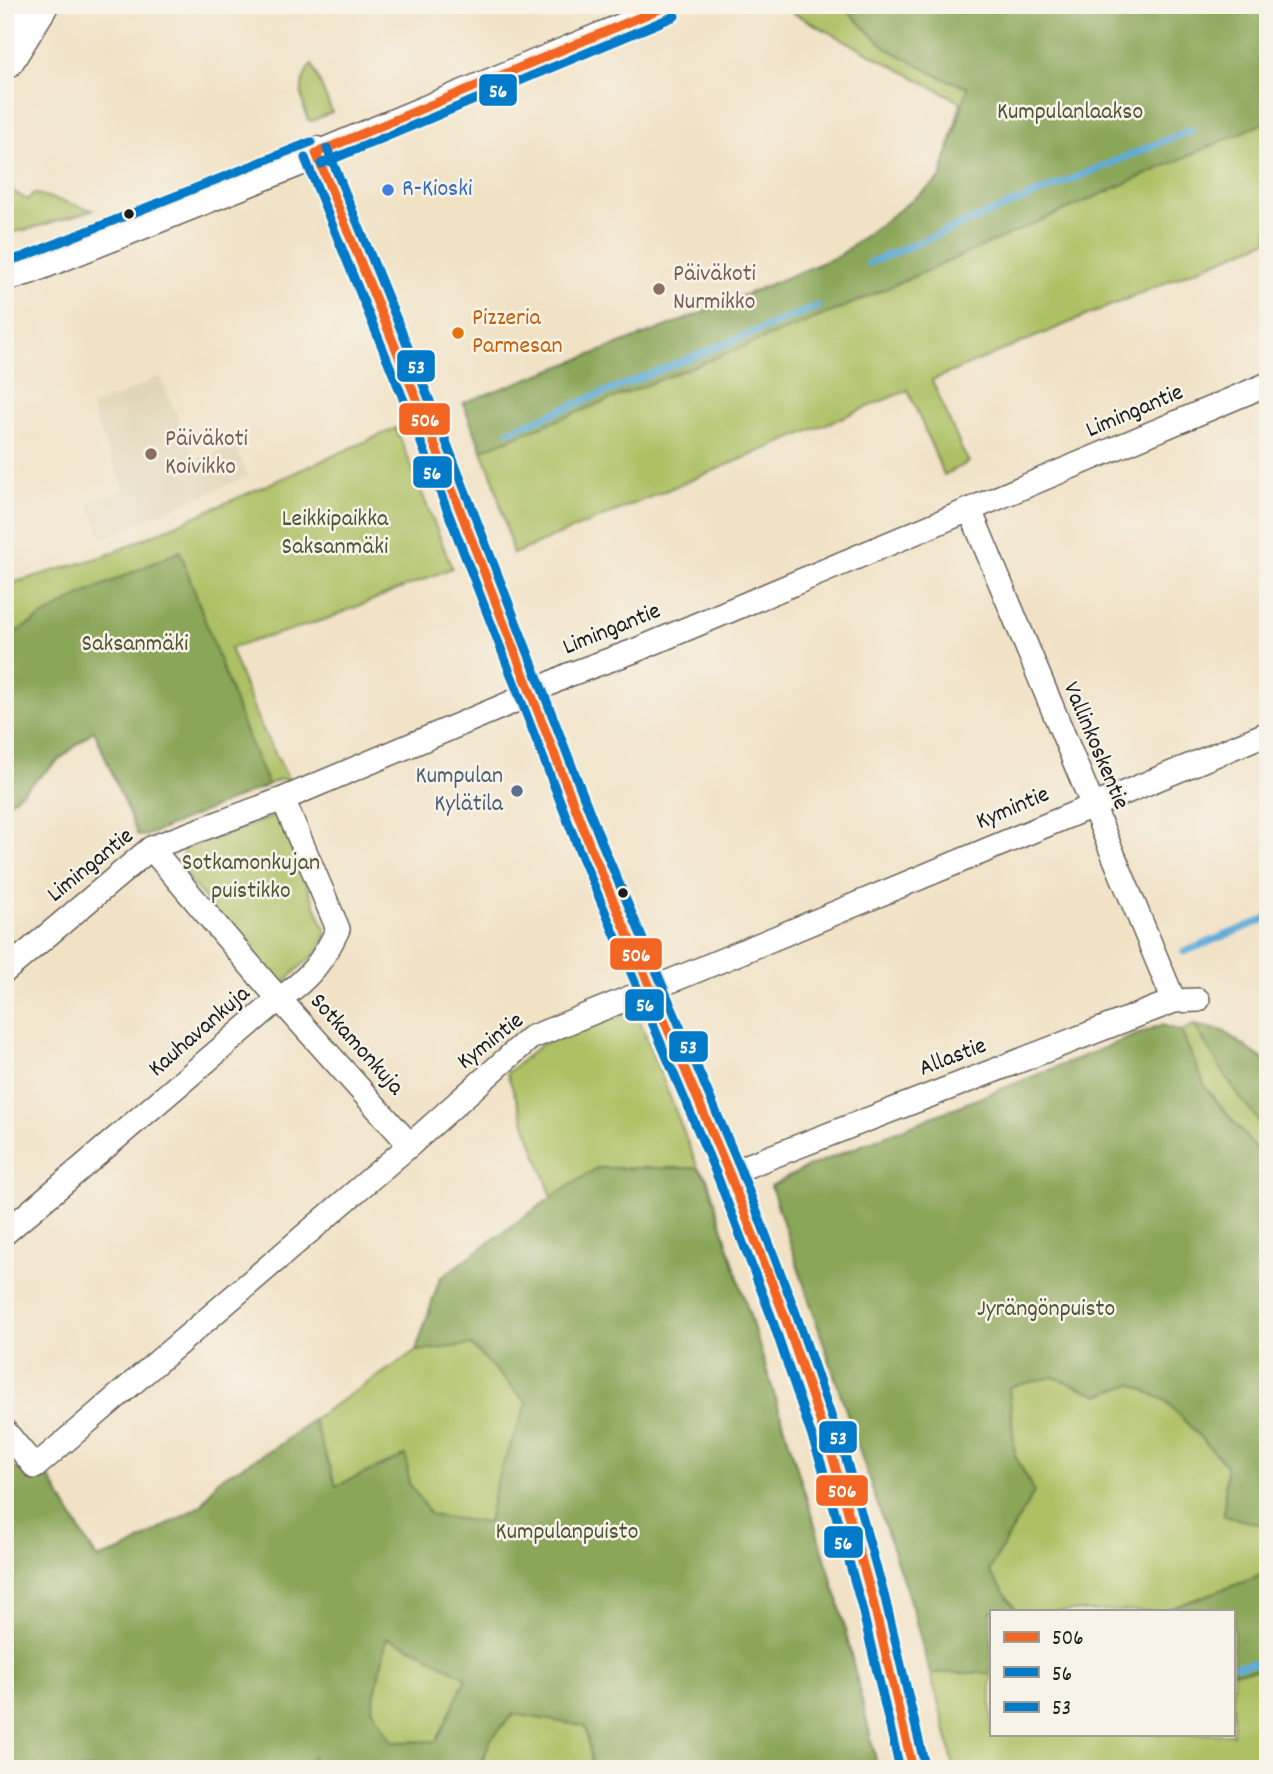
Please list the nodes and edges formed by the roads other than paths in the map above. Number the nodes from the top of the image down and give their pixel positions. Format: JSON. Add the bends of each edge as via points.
{"nodes":[{"id":1,"x":39,"y":5,"type":"edge"},
{"id":2,"x":670,"y":5,"type":"edge"},
{"id":3,"x":5,"y":60,"type":"edge"},
{"id":4,"x":316,"y":153,"type":"junction"},
{"id":5,"x":5,"y":275,"type":"edge"},
{"id":6,"x":1268,"y":384,"type":"edge"},
{"id":7,"x":970,"y":510,"type":"junction"},
{"id":8,"x":530,"y":693,"type":"junction"},
{"id":9,"x":1268,"y":733,"type":"edge"},
{"id":10,"x":283,"y":799,"type":"junction"},
{"id":11,"x":1092,"y":805,"type":"junction"},
{"id":12,"x":151,"y":848,"type":"junction"},
{"id":13,"x":5,"y":971,"type":"edge"},
{"id":14,"x":651,"y":988,"type":"junction"},
{"id":15,"x":279,"y":999,"type":"junction"},
{"id":16,"x":1198,"y":1000,"type":"dead end"},
{"id":17,"x":1174,"y":1001,"type":"junction"},
{"id":18,"x":410,"y":1145,"type":"junction"},
{"id":19,"x":729,"y":1173,"type":"junction"},
{"id":20,"x":5,"y":1233,"type":"edge"},
{"id":21,"x":5,"y":1431,"type":"edge"},
{"id":22,"x":913,"y":1769,"type":"edge"}],
"edges":[{"from":1,"to":3,"type":"main road"},
{"from":2,"to":4,"type":"street"},
{"from":4,"to":5,"type":"street"},
{"from":4,"to":8,"type":"street","via":[[434,441]]},
{"from":6,"to":7,"type":"street","name":"Limingantie"},
{"from":7,"to":8,"type":"street","name":"Limingantie"},
{"from":7,"to":11,"type":"street","name":"Vallinkoskentie"},
{"from":8,"to":10,"type":"street","name":"Limingantie"},
{"from":8,"to":14,"type":"street"},
{"from":9,"to":11,"type":"street","name":"Kymintie"},
{"from":10,"to":12,"type":"street","name":"Limingantie"},
{"from":10,"to":15,"type":"street","name":"Sotkamonkuja","via":[[338,929],[325,956]]},
{"from":11,"to":14,"type":"street","name":"Kymintie"},
{"from":11,"to":17,"type":"street","name":"Vallinkoskentie"},
{"from":12,"to":13,"type":"street","name":"Limingantie"},
{"from":12,"to":15,"type":"street","name":"Kauhavankuja"},
{"from":14,"to":18,"type":"street","name":"Kymintie","via":[[530,1038]]},
{"from":14,"to":19,"type":"street"},
{"from":15,"to":18,"type":"street","name":"Sotkamonkuja"},
{"from":15,"to":20,"type":"street","name":"Kauhavankuja"},
{"from":16,"to":17,"type":"street","name":"Allastie"},
{"from":17,"to":19,"type":"street","name":"Allastie"},
{"from":18,"to":21,"type":"street","name":"Kymintie","via":[[36,1466]]},
{"from":19,"to":22,"type":"street","via":[[834,1462]]}]}
